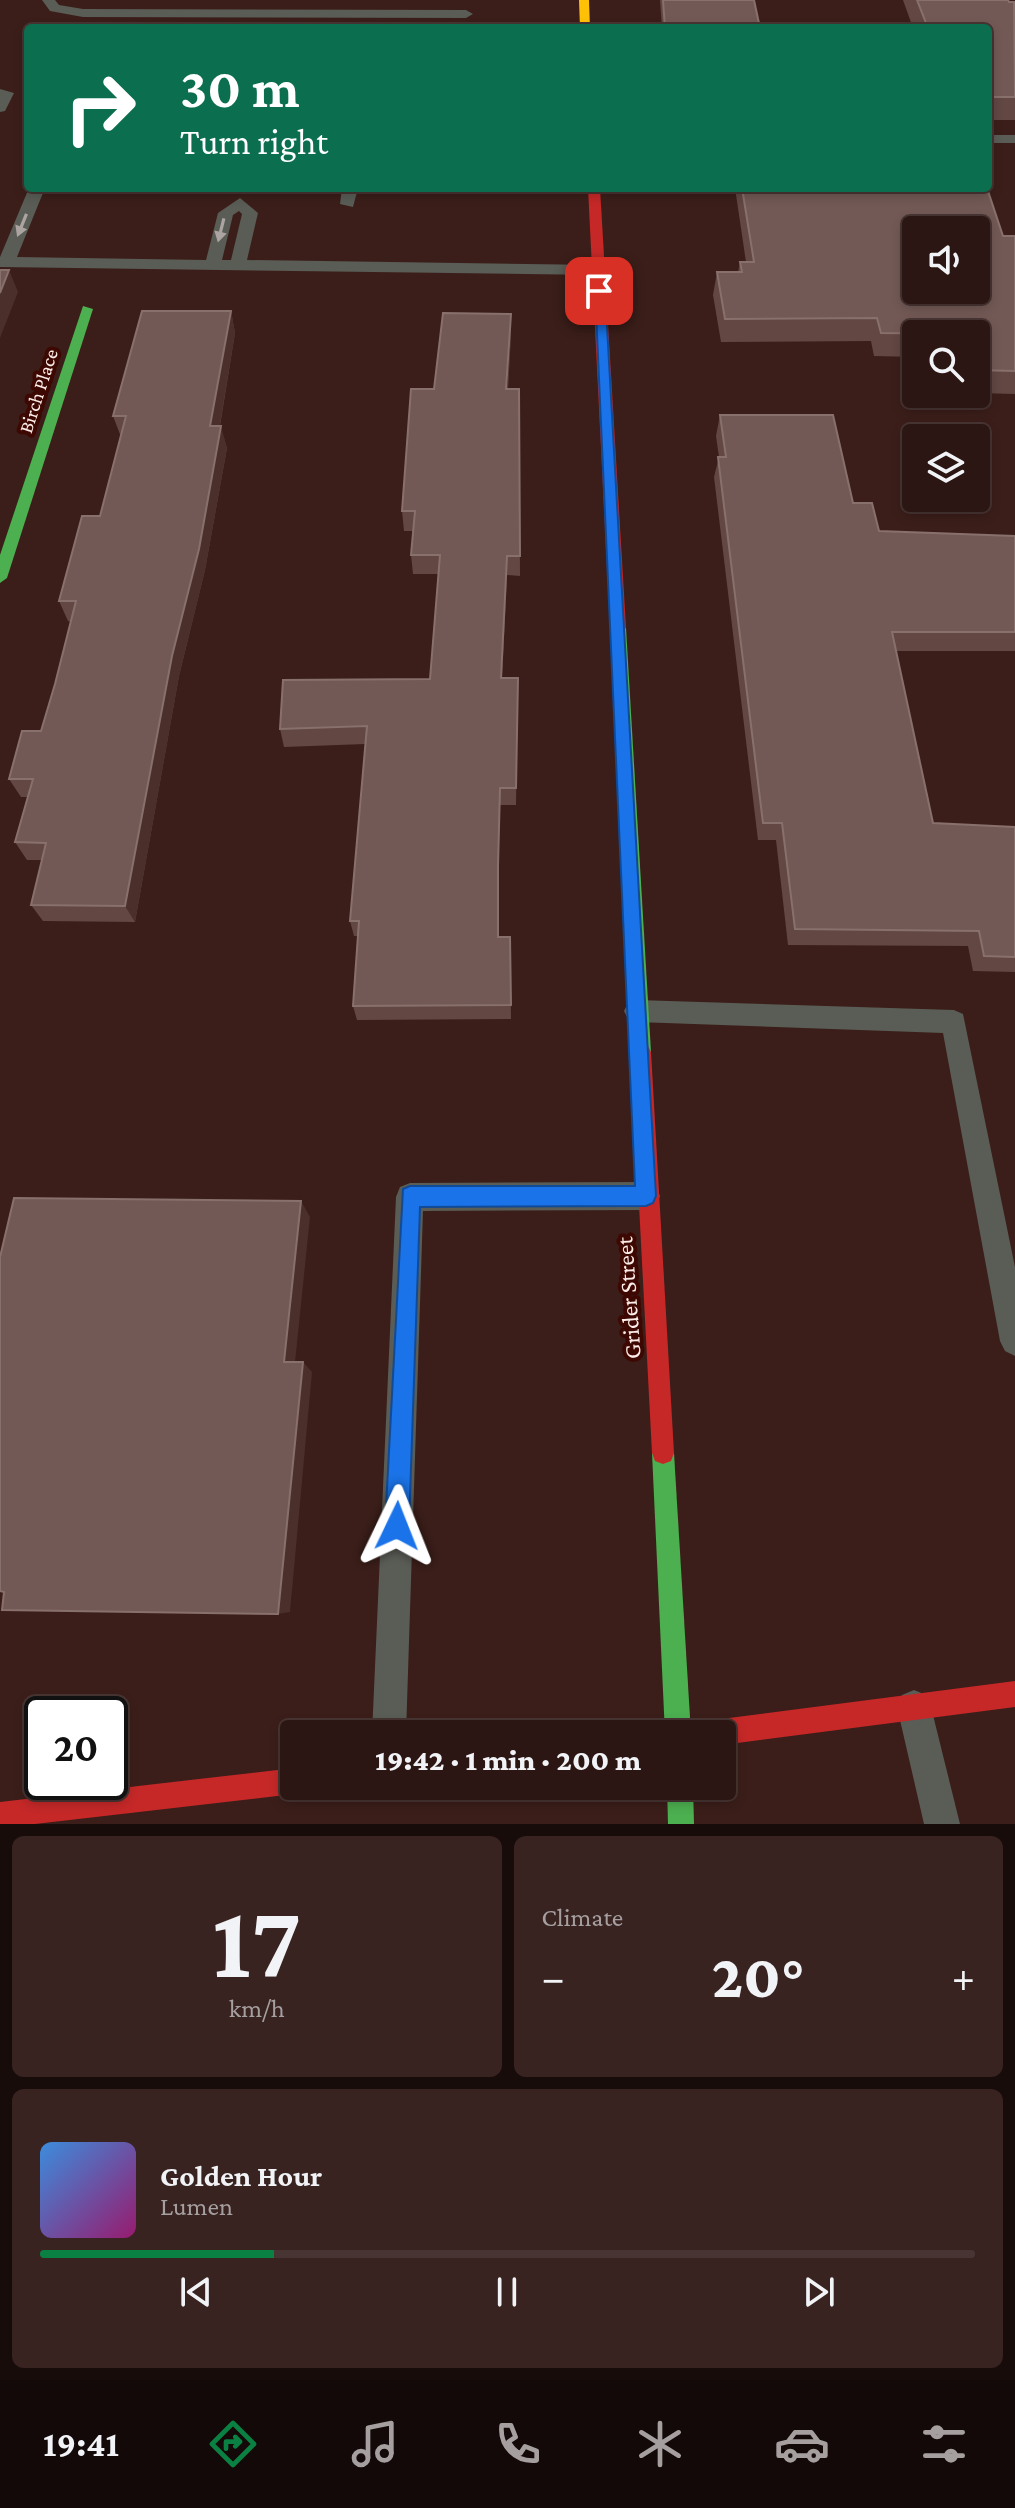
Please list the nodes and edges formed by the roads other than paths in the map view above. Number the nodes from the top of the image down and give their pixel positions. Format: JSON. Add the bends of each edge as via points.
{"nodes":[{"id":1,"x":48,"y":0,"type":"edge"},
{"id":2,"x":584,"y":0,"type":"edge"},
{"id":3,"x":111,"y":7,"type":"edge"},
{"id":4,"x":377,"y":14,"type":"edge"},
{"id":5,"x":466,"y":14,"type":"dead end"},
{"id":6,"x":585,"y":24,"type":"edge"},
{"id":7,"x":0,"y":93,"type":"edge"},
{"id":8,"x":0,"y":108,"type":"edge"},
{"id":9,"x":992,"y":139,"type":"edge"},
{"id":10,"x":1015,"y":139,"type":"edge"},
{"id":11,"x":35,"y":192,"type":"edge"},
{"id":12,"x":594,"y":192,"type":"edge"},
{"id":13,"x":3,"y":262,"type":"edge"},
{"id":14,"x":213,"y":265,"type":"junction"},
{"id":15,"x":238,"y":265,"type":"junction"},
{"id":16,"x":598,"y":270,"type":"junction"},
{"id":17,"x":87,"y":309,"type":"dead end"},
{"id":18,"x":0,"y":578,"type":"edge"},
{"id":19,"x":637,"y":1011,"type":"junction"},
{"id":20,"x":646,"y":1196,"type":"junction"},
{"id":21,"x":1015,"y":1341,"type":"edge"},
{"id":22,"x":1015,"y":1694,"type":"edge"},
{"id":23,"x":914,"y":1707,"type":"junction"},
{"id":24,"x":390,"y":1720,"type":"edge"},
{"id":25,"x":677,"y":1720,"type":"edge"},
{"id":26,"x":736,"y":1730,"type":"edge"},
{"id":27,"x":280,"y":1783,"type":"edge"},
{"id":28,"x":680,"y":1800,"type":"edge"},
{"id":29,"x":0,"y":1815,"type":"edge"},
{"id":30,"x":681,"y":1824,"type":"edge"},
{"id":31,"x":942,"y":1824,"type":"edge"}],
"edges":[{"from":1,"to":3,"type":"lane","via":[[65,12]]},
{"from":2,"to":6,"type":"street"},
{"from":3,"to":4,"type":"lane"},
{"from":4,"to":5,"type":"lane"},
{"from":7,"to":8,"type":"lane","via":[[7,93]]},
{"from":9,"to":10,"type":"lane"},
{"from":11,"to":13,"type":"lane","one_way":true},
{"from":12,"to":16,"type":"street","name":"Grider Street"},
{"from":13,"to":14,"type":"lane"},
{"from":14,"to":15,"type":"lane"},
{"from":15,"to":14,"type":"lane","one_way":true,"via":[[250,213],[240,203],[226,213]]},
{"from":15,"to":16,"type":"lane"},
{"from":16,"to":19,"type":"street","name":"Grider Street"},
{"from":17,"to":18,"type":"street","name":"Birch Place"},
{"from":19,"to":20,"type":"street","name":"Grider Street"},
{"from":19,"to":21,"type":"lane","via":[[954,1022]]},
{"from":20,"to":24,"type":"lane","via":[[410,1197]]},
{"from":20,"to":25,"type":"street","name":"Grider Street"},
{"from":22,"to":23,"type":"street"},
{"from":23,"to":26,"type":"street"},
{"from":23,"to":31,"type":"lane"},
{"from":27,"to":29,"type":"street"},
{"from":28,"to":30,"type":"street"}]}
